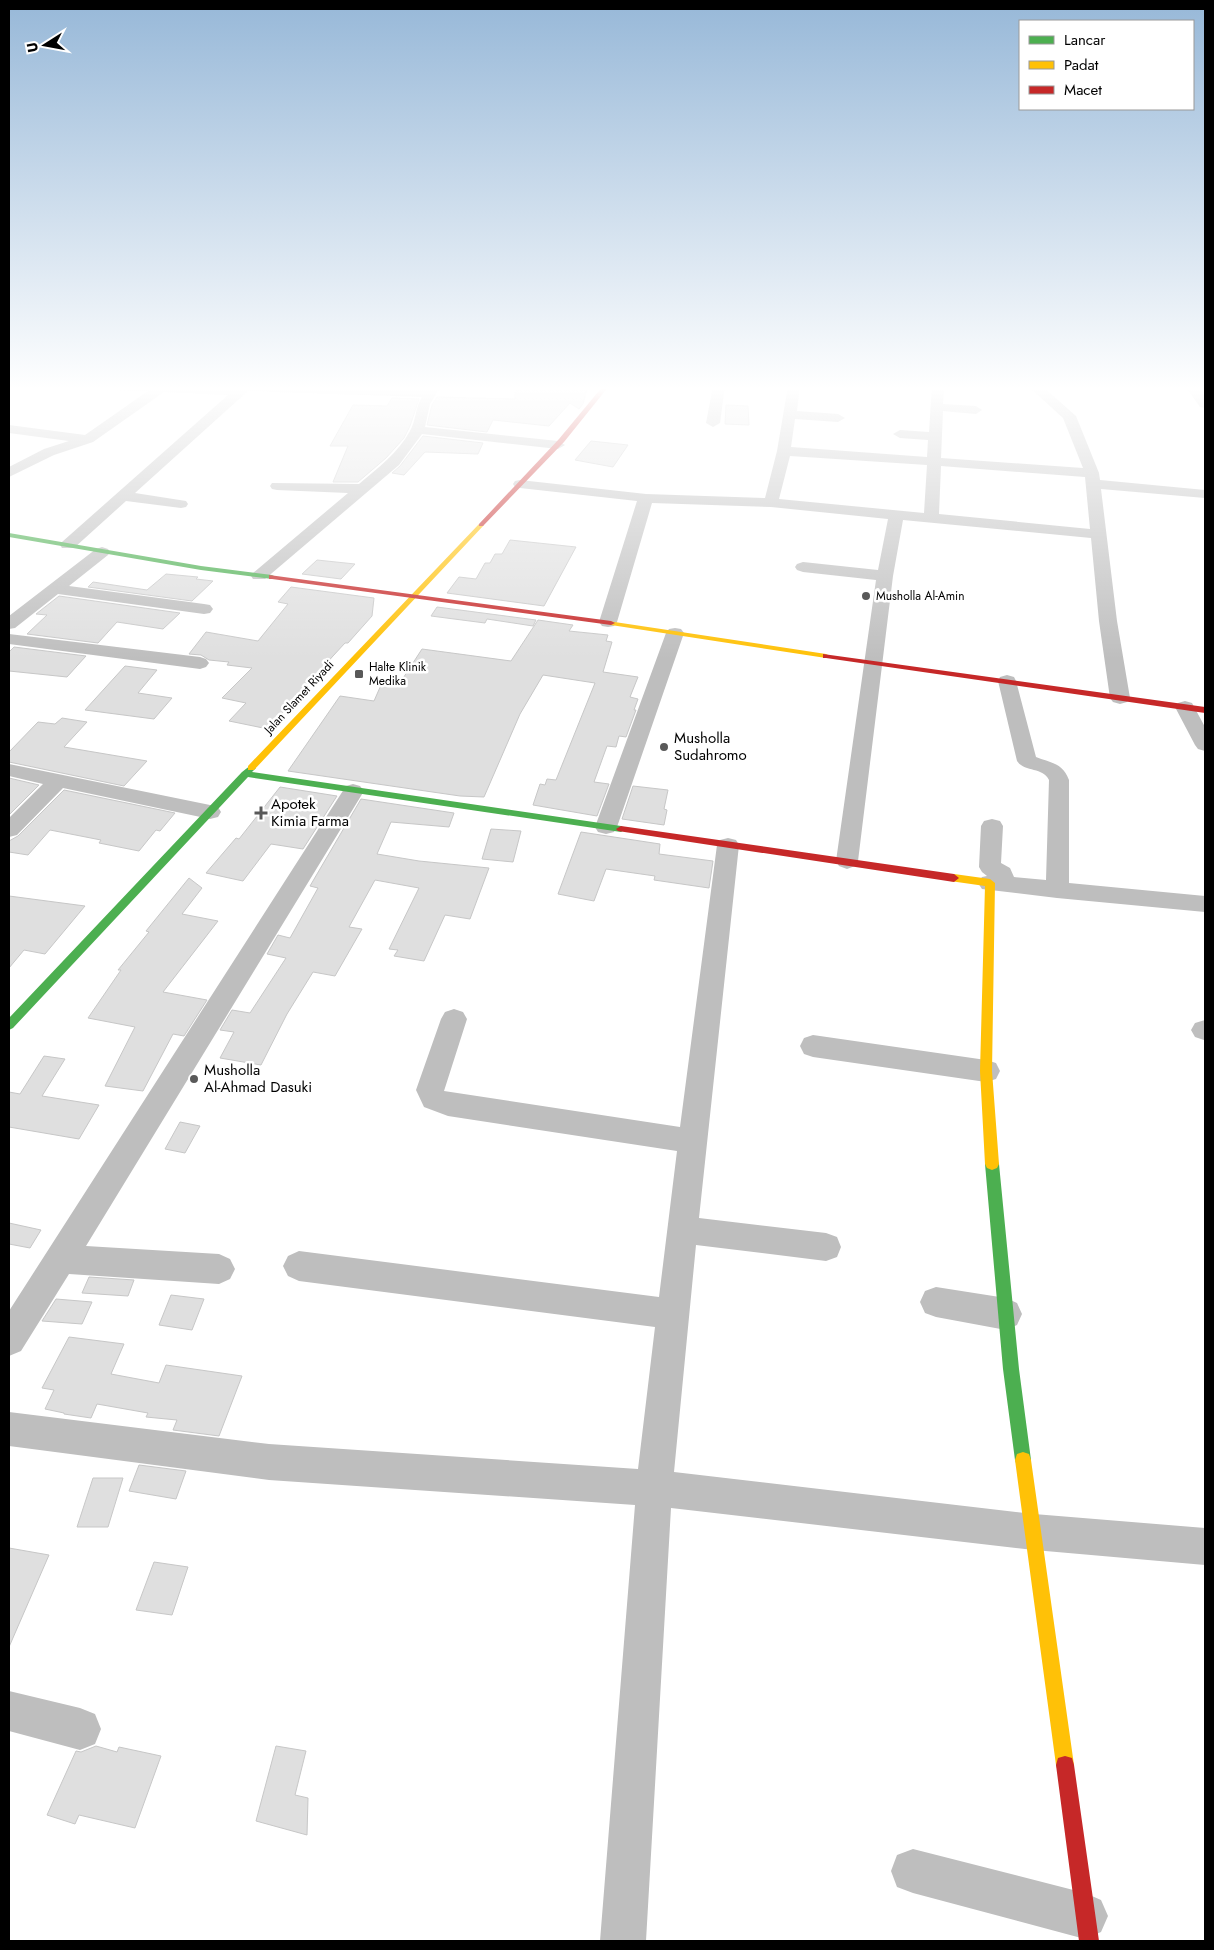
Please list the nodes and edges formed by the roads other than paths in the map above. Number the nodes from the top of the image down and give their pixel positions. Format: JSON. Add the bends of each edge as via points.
{"nodes":[{"id":1,"x":143,"y":477,"type":"edge"},
{"id":2,"x":377,"y":477,"type":"edge"},
{"id":3,"x":527,"y":477,"type":"edge"},
{"id":4,"x":778,"y":477,"type":"edge"},
{"id":5,"x":934,"y":477,"type":"edge"},
{"id":6,"x":1073,"y":477,"type":"edge"},
{"id":7,"x":1093,"y":479,"type":"junction"},
{"id":8,"x":520,"y":484,"type":"junction"},
{"id":9,"x":277,"y":486,"type":"dead end"},
{"id":10,"x":363,"y":489,"type":"junction"},
{"id":11,"x":1205,"y":494,"type":"edge"},
{"id":12,"x":122,"y":496,"type":"junction"},
{"id":13,"x":646,"y":498,"type":"junction"},
{"id":14,"x":771,"y":503,"type":"junction"},
{"id":15,"x":181,"y":504,"type":"dead end"},
{"id":16,"x":896,"y":515,"type":"junction"},
{"id":17,"x":931,"y":518,"type":"junction"},
{"id":18,"x":1097,"y":534,"type":"junction"},
{"id":19,"x":9,"y":535,"type":"edge"},
{"id":20,"x":68,"y":545,"type":"junction"},
{"id":21,"x":102,"y":552,"type":"junction"},
{"id":22,"x":802,"y":567,"type":"dead end"},
{"id":23,"x":259,"y":576,"type":"junction"},
{"id":24,"x":885,"y":576,"type":"junction"},
{"id":25,"x":56,"y":589,"type":"junction"},
{"id":26,"x":413,"y":595,"type":"junction"},
{"id":27,"x":204,"y":609,"type":"dead end"},
{"id":28,"x":608,"y":622,"type":"junction"},
{"id":29,"x":9,"y":624,"type":"edge"},
{"id":30,"x":675,"y":633,"type":"junction"},
{"id":31,"x":9,"y":639,"type":"edge"},
{"id":32,"x":874,"y":662,"type":"junction"},
{"id":33,"x":200,"y":663,"type":"dead end"},
{"id":34,"x":1008,"y":681,"type":"junction"},
{"id":35,"x":1120,"y":698,"type":"junction"},
{"id":36,"x":1185,"y":707,"type":"junction"},
{"id":37,"x":1205,"y":710,"type":"edge"},
{"id":38,"x":1205,"y":745,"type":"edge"},
{"id":39,"x":9,"y":770,"type":"edge"},
{"id":40,"x":245,"y":774,"type":"junction"},
{"id":41,"x":59,"y":780,"type":"junction"},
{"id":42,"x":353,"y":791,"type":"junction"},
{"id":43,"x":210,"y":812,"type":"junction"},
{"id":44,"x":992,"y":826,"type":"dead end"},
{"id":45,"x":606,"y":827,"type":"junction"},
{"id":46,"x":9,"y":830,"type":"edge"},
{"id":47,"x":728,"y":845,"type":"junction"},
{"id":48,"x":847,"y":860,"type":"junction"},
{"id":49,"x":997,"y":884,"type":"junction"},
{"id":50,"x":1057,"y":890,"type":"junction"},
{"id":51,"x":1205,"y":904,"type":"edge"},
{"id":52,"x":454,"y":1019,"type":"dead end"},
{"id":53,"x":9,"y":1025,"type":"edge"},
{"id":54,"x":813,"y":1046,"type":"dead end"},
{"id":55,"x":986,"y":1071,"type":"junction"},
{"id":56,"x":692,"y":1141,"type":"junction"},
{"id":57,"x":684,"y":1230,"type":"junction"},
{"id":58,"x":826,"y":1247,"type":"dead end"},
{"id":59,"x":61,"y":1259,"type":"junction"},
{"id":60,"x":299,"y":1266,"type":"dead end"},
{"id":61,"x":219,"y":1269,"type":"dead end"},
{"id":62,"x":936,"y":1302,"type":"dead end"},
{"id":63,"x":673,"y":1314,"type":"junction"},
{"id":64,"x":1006,"y":1314,"type":"junction"},
{"id":65,"x":9,"y":1340,"type":"edge"},
{"id":66,"x":9,"y":1430,"type":"edge"},
{"id":67,"x":654,"y":1488,"type":"junction"},
{"id":68,"x":1034,"y":1532,"type":"junction"},
{"id":69,"x":1205,"y":1547,"type":"edge"},
{"id":70,"x":9,"y":1711,"type":"edge"},
{"id":71,"x":80,"y":1729,"type":"dead end"},
{"id":72,"x":913,"y":1871,"type":"dead end"},
{"id":73,"x":1087,"y":1928,"type":"edge"},
{"id":74,"x":623,"y":1941,"type":"edge"}],
"edges":[{"from":1,"to":12,"type":"street"},
{"from":2,"to":10,"type":"street"},
{"from":3,"to":8,"type":"street","name":"Jalan Slamet Riyadi"},
{"from":4,"to":14,"type":"street"},
{"from":5,"to":17,"type":"street"},
{"from":6,"to":7,"type":"street"},
{"from":7,"to":11,"type":"street"},
{"from":7,"to":18,"type":"street"},
{"from":8,"to":13,"type":"street"},
{"from":8,"to":26,"type":"street","name":"Jalan Slamet Riyadi"},
{"from":9,"to":10,"type":"street"},
{"from":10,"to":23,"type":"street"},
{"from":12,"to":15,"type":"street"},
{"from":12,"to":20,"type":"street"},
{"from":13,"to":14,"type":"street"},
{"from":13,"to":28,"type":"street"},
{"from":14,"to":16,"type":"street"},
{"from":16,"to":17,"type":"street"},
{"from":16,"to":24,"type":"street"},
{"from":17,"to":18,"type":"street"},
{"from":18,"to":35,"type":"street"},
{"from":19,"to":20,"type":"street"},
{"from":20,"to":21,"type":"street"},
{"from":21,"to":23,"type":"street"},
{"from":21,"to":25,"type":"street"},
{"from":22,"to":24,"type":"street"},
{"from":23,"to":26,"type":"street"},
{"from":24,"to":32,"type":"street"},
{"from":25,"to":27,"type":"street"},
{"from":25,"to":29,"type":"street"},
{"from":26,"to":28,"type":"street"},
{"from":26,"to":40,"type":"street","name":"Jalan Slamet Riyadi"},
{"from":28,"to":30,"type":"street"},
{"from":30,"to":32,"type":"street"},
{"from":30,"to":45,"type":"street"},
{"from":31,"to":33,"type":"street"},
{"from":32,"to":34,"type":"street"},
{"from":32,"to":48,"type":"street"},
{"from":34,"to":35,"type":"street"},
{"from":34,"to":50,"type":"street","via":[[1027,761],[1051,768],[1058,775]]},
{"from":35,"to":36,"type":"street"},
{"from":36,"to":37,"type":"street"},
{"from":36,"to":38,"type":"street"},
{"from":39,"to":41,"type":"street"},
{"from":40,"to":42,"type":"street"},
{"from":40,"to":43,"type":"street","name":"Jalan Slamet Riyadi"},
{"from":41,"to":43,"type":"street"},
{"from":41,"to":46,"type":"street"},
{"from":42,"to":45,"type":"street"},
{"from":42,"to":59,"type":"street"},
{"from":43,"to":53,"type":"street","name":"Jalan Slamet Riyadi"},
{"from":44,"to":49,"type":"street","via":[[990,867],[1002,874]]},
{"from":45,"to":47,"type":"street"},
{"from":47,"to":48,"type":"street"},
{"from":47,"to":56,"type":"street"},
{"from":48,"to":49,"type":"street"},
{"from":49,"to":50,"type":"street"},
{"from":49,"to":55,"type":"street","via":[[991,904]]},
{"from":50,"to":51,"type":"street"},
{"from":52,"to":56,"type":"street","via":[[430,1090],[434,1099],[448,1104]]},
{"from":54,"to":55,"type":"street"},
{"from":55,"to":64,"type":"street"},
{"from":56,"to":57,"type":"street"},
{"from":57,"to":58,"type":"street"},
{"from":57,"to":63,"type":"street"},
{"from":59,"to":61,"type":"street"},
{"from":59,"to":65,"type":"street"},
{"from":60,"to":63,"type":"street"},
{"from":62,"to":64,"type":"street"},
{"from":63,"to":67,"type":"street"},
{"from":64,"to":68,"type":"street"},
{"from":66,"to":67,"type":"street","via":[[269,1462]]},
{"from":67,"to":68,"type":"street"},
{"from":67,"to":74,"type":"street"},
{"from":68,"to":69,"type":"street"},
{"from":68,"to":73,"type":"street"},
{"from":70,"to":71,"type":"street"},
{"from":72,"to":73,"type":"street"}]}
